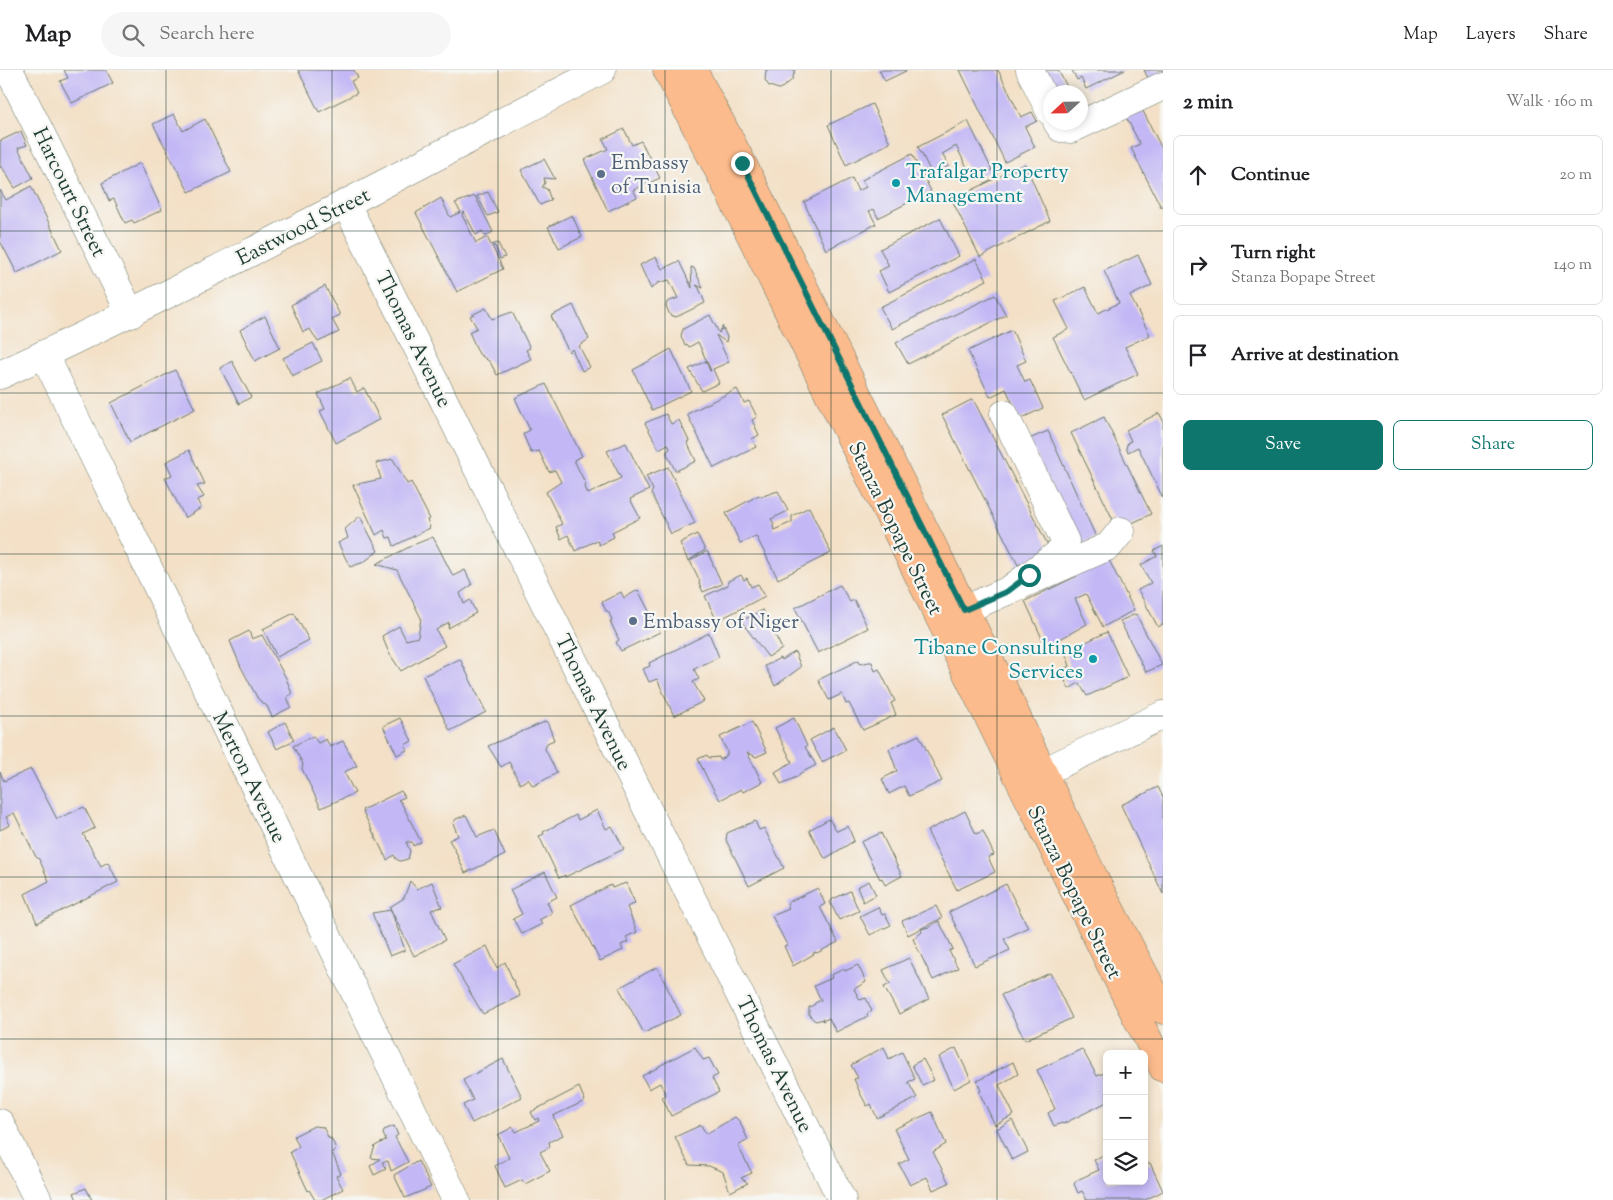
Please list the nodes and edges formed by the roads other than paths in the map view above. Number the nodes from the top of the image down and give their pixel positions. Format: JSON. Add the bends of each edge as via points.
{"nodes":[{"id":1,"x":9,"y":70,"type":"edge"},
{"id":2,"x":602,"y":70,"type":"edge"},
{"id":3,"x":667,"y":70,"type":"edge"},
{"id":4,"x":693,"y":70,"type":"edge"},
{"id":5,"x":1030,"y":70,"type":"edge"},
{"id":6,"x":1163,"y":86,"type":"edge"},
{"id":7,"x":1043,"y":97,"type":"edge"},
{"id":8,"x":1088,"y":121,"type":"edge"},
{"id":9,"x":346,"y":204,"type":"junction"},
{"id":10,"x":131,"y":314,"type":"junction"},
{"id":11,"x":44,"y":354,"type":"junction"},
{"id":12,"x":0,"y":375,"type":"edge"},
{"id":13,"x":1004,"y":414,"type":"dead end"},
{"id":14,"x":1121,"y":531,"type":"dead end"},
{"id":15,"x":1008,"y":591,"type":"junction"},
{"id":16,"x":964,"y":610,"type":"junction"},
{"id":17,"x":1163,"y":715,"type":"edge"},
{"id":18,"x":1032,"y":778,"type":"junction"},
{"id":19,"x":1163,"y":1010,"type":"edge"},
{"id":20,"x":1163,"y":1068,"type":"edge"},
{"id":21,"x":0,"y":1122,"type":"edge"},
{"id":22,"x":38,"y":1200,"type":"edge"},
{"id":23,"x":456,"y":1200,"type":"edge"},
{"id":24,"x":842,"y":1200,"type":"edge"}],
"edges":[{"from":1,"to":10,"type":"street","name":"Harcourt Street"},
{"from":2,"to":9,"type":"street","name":"Eastwood Street"},
{"from":3,"to":18,"type":"main road","name":"Stanza Bopape Street"},
{"from":4,"to":16,"type":"main road","name":"Stanza Bopape Street"},
{"from":5,"to":7,"type":"street"},
{"from":6,"to":8,"type":"street"},
{"from":9,"to":10,"type":"street","name":"Eastwood Street"},
{"from":9,"to":24,"type":"street","name":"Thomas Avenue"},
{"from":10,"to":11,"type":"street","name":"Eastwood Street"},
{"from":11,"to":12,"type":"street","name":"Eastwood Street"},
{"from":11,"to":23,"type":"street","name":"Merton Avenue"},
{"from":13,"to":15,"type":"street","via":[[1065,541],[1062,551]]},
{"from":14,"to":15,"type":"street","via":[[1110,546]]},
{"from":15,"to":16,"type":"street"},
{"from":16,"to":18,"type":"main road","name":"Stanza Bopape Street","via":[[999,679]]},
{"from":17,"to":18,"type":"street"},
{"from":18,"to":19,"type":"main road","name":"Stanza Bopape Street","via":[[1099,888]]},
{"from":18,"to":20,"type":"main road","name":"Stanza Bopape Street"},
{"from":21,"to":22,"type":"street"}]}
